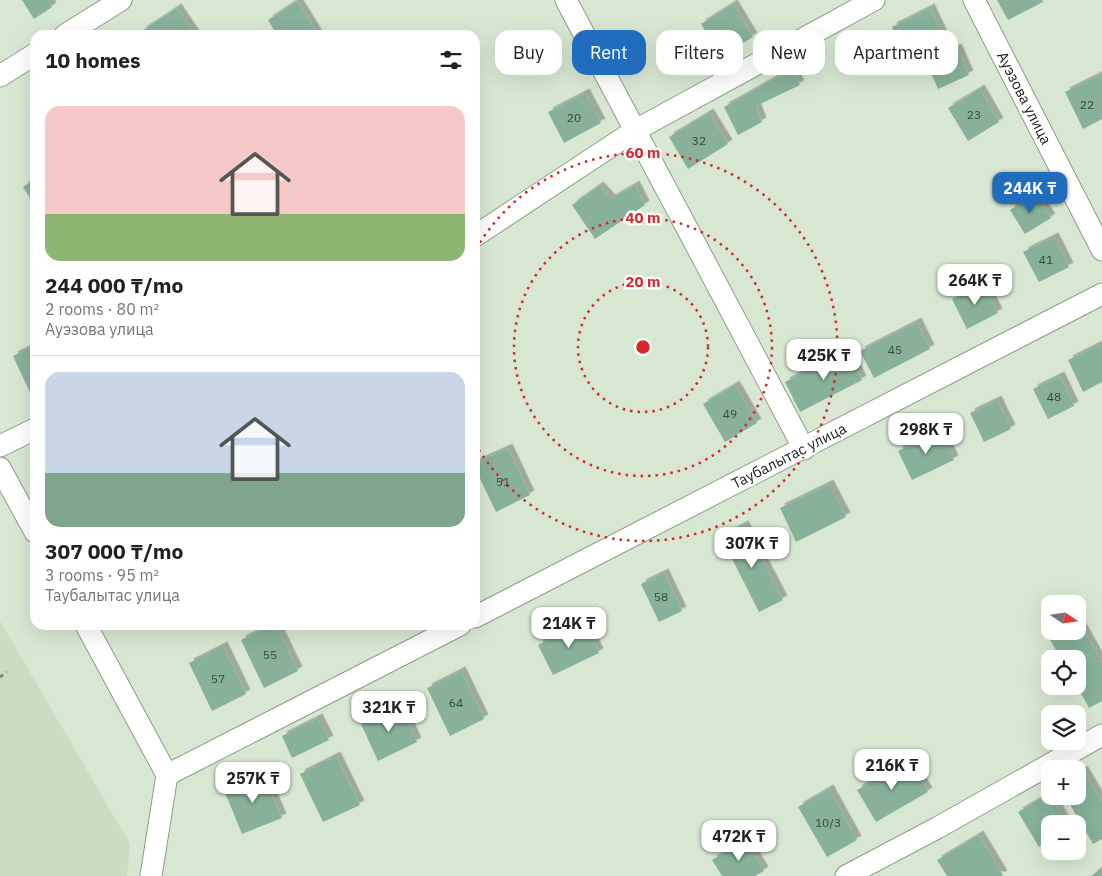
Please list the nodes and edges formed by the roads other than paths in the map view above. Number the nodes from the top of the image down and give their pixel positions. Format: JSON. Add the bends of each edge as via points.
{"nodes":[{"id":1,"x":121,"y":0,"type":"edge"},
{"id":2,"x":566,"y":0,"type":"edge"},
{"id":3,"x":874,"y":0,"type":"edge"},
{"id":4,"x":974,"y":0,"type":"edge"},
{"id":5,"x":73,"y":30,"type":"edge"},
{"id":6,"x":30,"y":57,"type":"edge"},
{"id":7,"x":0,"y":76,"type":"edge"},
{"id":8,"x":634,"y":131,"type":"junction"},
{"id":9,"x":480,"y":233,"type":"edge"},
{"id":10,"x":1102,"y":250,"type":"edge"},
{"id":11,"x":1102,"y":294,"type":"edge"},
{"id":12,"x":30,"y":432,"type":"edge"},
{"id":13,"x":0,"y":446,"type":"edge"},
{"id":14,"x":804,"y":449,"type":"junction"},
{"id":15,"x":0,"y":468,"type":"edge"},
{"id":16,"x":30,"y":523,"type":"edge"},
{"id":17,"x":480,"y":614,"type":"edge"},
{"id":18,"x":89,"y":630,"type":"edge"},
{"id":19,"x":450,"y":630,"type":"edge"},
{"id":20,"x":1102,"y":735,"type":"edge"},
{"id":21,"x":167,"y":775,"type":"junction"},
{"id":22,"x":151,"y":876,"type":"edge"},
{"id":23,"x":846,"y":876,"type":"edge"}],
"edges":[{"from":1,"to":5,"type":"street"},
{"from":2,"to":8,"type":"street"},
{"from":3,"to":8,"type":"street"},
{"from":4,"to":10,"type":"street","name":"Ауэзова улица"},
{"from":6,"to":7,"type":"street"},
{"from":8,"to":9,"type":"street"},
{"from":8,"to":14,"type":"street"},
{"from":11,"to":14,"type":"street","name":"Таубалытас улица"},
{"from":12,"to":13,"type":"street"},
{"from":14,"to":17,"type":"street","name":"Таубалытас улица"},
{"from":15,"to":16,"type":"street"},
{"from":18,"to":21,"type":"street"},
{"from":19,"to":21,"type":"street"},
{"from":20,"to":23,"type":"street"},
{"from":21,"to":22,"type":"street"}]}
